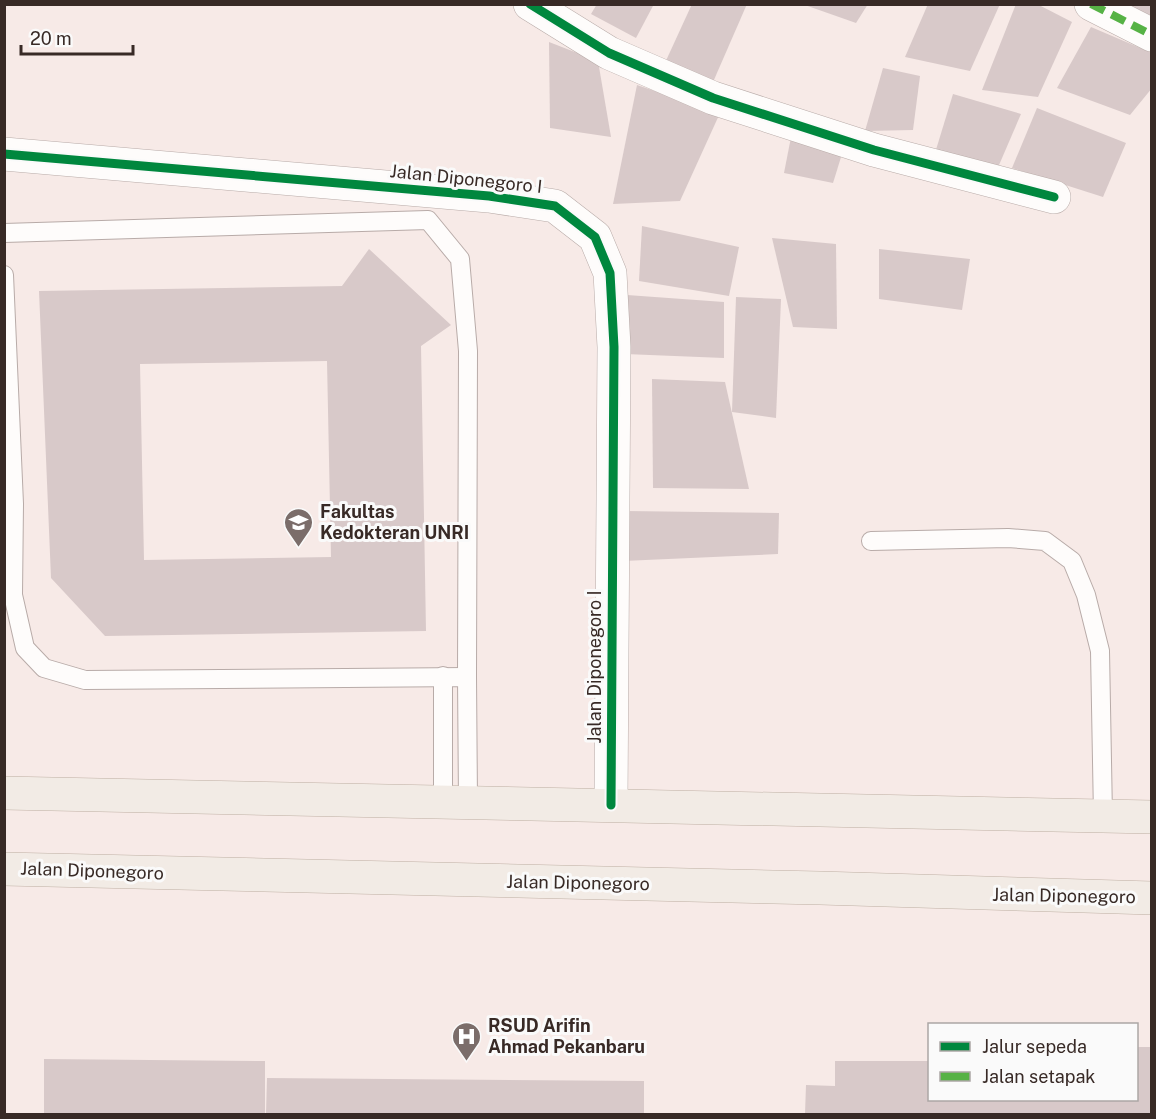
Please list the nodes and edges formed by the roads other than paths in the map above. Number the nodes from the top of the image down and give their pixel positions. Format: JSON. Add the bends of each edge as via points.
{"nodes":[{"id":1,"x":1091,"y":4,"type":"edge"},
{"id":2,"x":540,"y":7,"type":"edge"},
{"id":3,"x":1152,"y":35,"type":"edge"},
{"id":4,"x":4,"y":153,"type":"edge"},
{"id":5,"x":1054,"y":197,"type":"dead end"},
{"id":6,"x":4,"y":233,"type":"edge"},
{"id":7,"x":4,"y":275,"type":"edge"},
{"id":8,"x":871,"y":541,"type":"dead end"},
{"id":9,"x":443,"y":676,"type":"junction"},
{"id":10,"x":467,"y":677,"type":"junction"},
{"id":11,"x":4,"y":793,"type":"edge"},
{"id":12,"x":455,"y":802,"type":"junction"},
{"id":13,"x":611,"y":805,"type":"junction"},
{"id":14,"x":1103,"y":816,"type":"junction"},
{"id":15,"x":1152,"y":817,"type":"edge"},
{"id":16,"x":4,"y":869,"type":"edge"},
{"id":17,"x":1152,"y":898,"type":"edge"}],
"edges":[{"from":1,"to":3,"type":"street"},
{"from":2,"to":5,"type":"street","via":[[609,52],[713,98],[874,150]]},
{"from":4,"to":13,"type":"street","name":"Jalan Diponegoro I","via":[[489,196],[555,206],[595,237],[610,273],[614,347]]},
{"from":6,"to":10,"type":"lane","via":[[428,220],[460,259],[468,351]]},
{"from":7,"to":9,"type":"lane","via":[[14,504],[13,596],[25,648],[44,668],[85,680]]},
{"from":8,"to":14,"type":"lane","via":[[1045,541],[1072,561],[1086,595],[1100,651]]},
{"from":9,"to":10,"type":"lane"},
{"from":9,"to":12,"type":"lane"},
{"from":10,"to":12,"type":"lane"},
{"from":11,"to":12,"type":"main road"},
{"from":12,"to":13,"type":"main road"},
{"from":13,"to":14,"type":"main road"},
{"from":14,"to":15,"type":"main road"},
{"from":16,"to":17,"type":"main road","name":"Jalan Diponegoro"}]}
